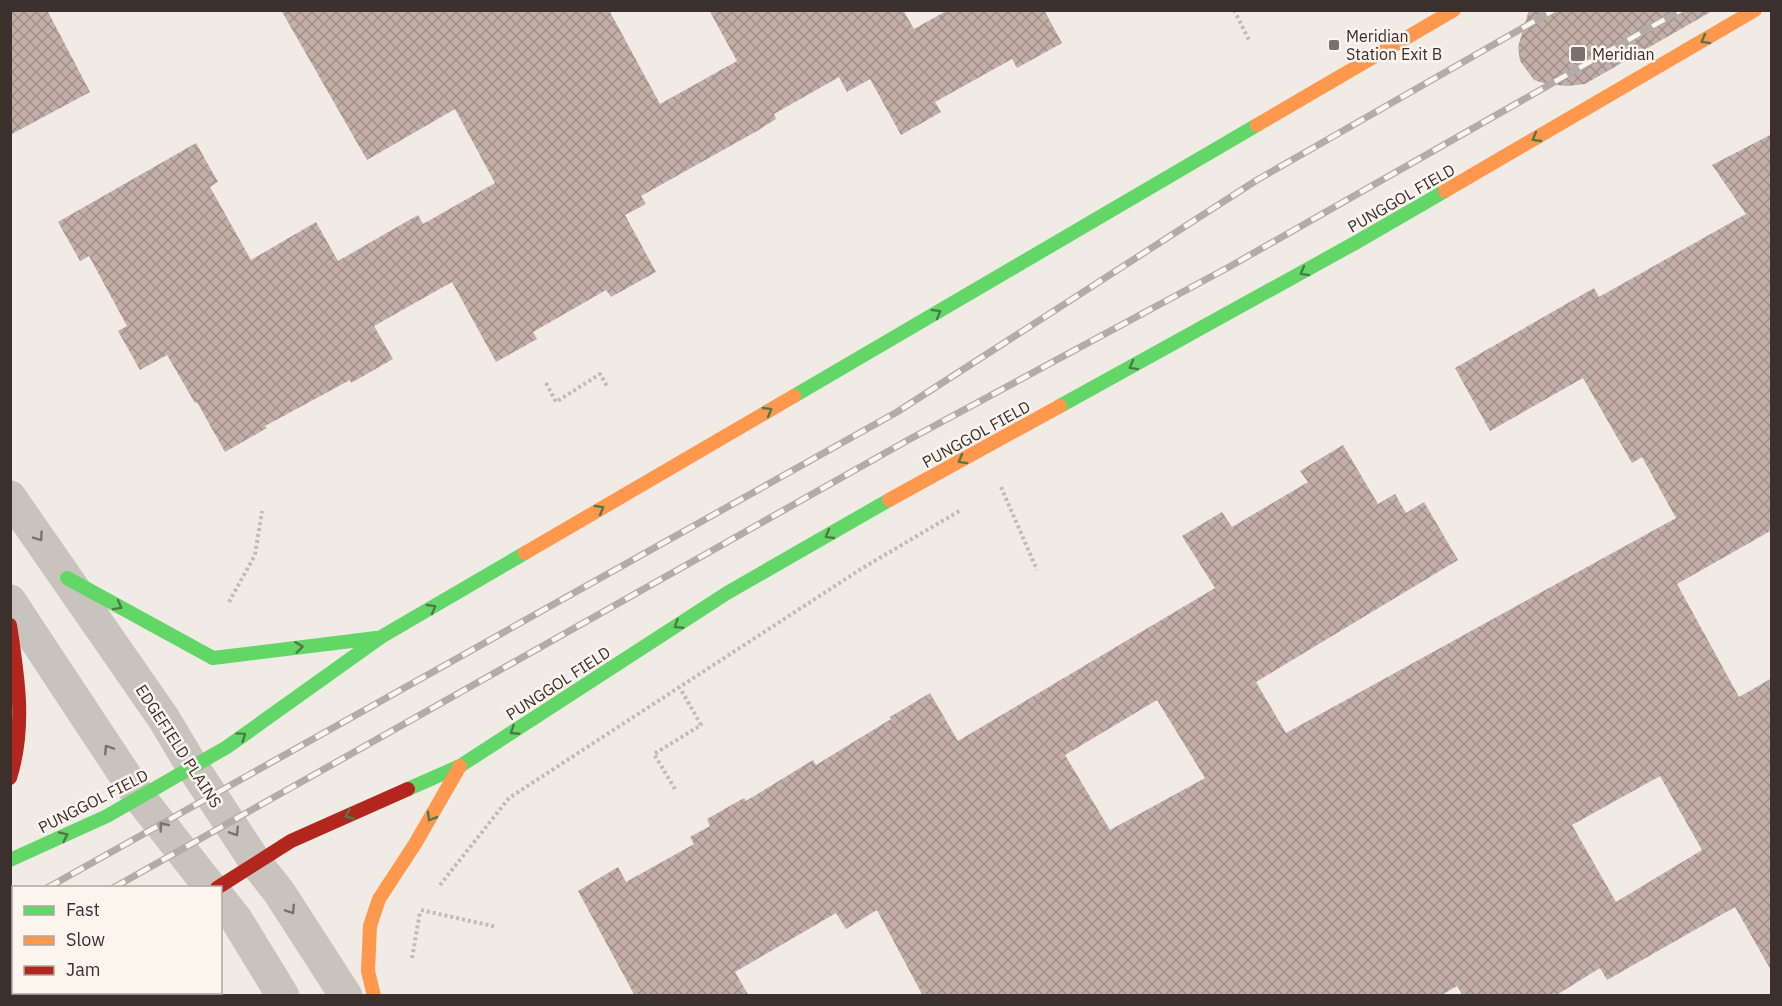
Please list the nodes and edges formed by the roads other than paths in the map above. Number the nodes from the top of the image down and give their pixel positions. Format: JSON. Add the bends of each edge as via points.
{"nodes":[{"id":1,"x":1454,"y":10,"type":"edge"},
{"id":2,"x":1755,"y":10,"type":"edge"},
{"id":3,"x":10,"y":497,"type":"edge"},
{"id":4,"x":67,"y":578,"type":"junction"},
{"id":5,"x":10,"y":600,"type":"edge"},
{"id":6,"x":10,"y":625,"type":"edge"},
{"id":7,"x":381,"y":637,"type":"junction"},
{"id":8,"x":192,"y":766,"type":"junction"},
{"id":9,"x":460,"y":766,"type":"junction"},
{"id":10,"x":10,"y":778,"type":"edge"},
{"id":11,"x":140,"y":798,"type":"junction"},
{"id":12,"x":10,"y":860,"type":"edge"},
{"id":13,"x":256,"y":863,"type":"junction"},
{"id":14,"x":209,"y":886,"type":"edge"},
{"id":15,"x":220,"y":886,"type":"edge"},
{"id":16,"x":222,"y":902,"type":"edge"},
{"id":17,"x":283,"y":996,"type":"edge"},
{"id":18,"x":346,"y":996,"type":"edge"},
{"id":19,"x":374,"y":996,"type":"edge"}],
"edges":[{"from":7,"to":1,"type":"street","name":"PUNGGOL FIELD","one_way":true},
{"from":2,"to":9,"type":"street","name":"PUNGGOL FIELD","one_way":true,"via":[[1355,243],[727,593]]},
{"from":3,"to":4,"type":"street","name":"EDGEFIELD PLAINS","one_way":true},
{"from":4,"to":7,"type":"street","one_way":true,"via":[[213,658]]},
{"from":4,"to":8,"type":"street","name":"EDGEFIELD PLAINS"},
{"from":11,"to":5,"type":"street","one_way":true},
{"from":6,"to":10,"type":"street","via":[[21,694],[17,760]]},
{"from":8,"to":7,"type":"street","name":"PUNGGOL FIELD","one_way":true,"via":[[227,747]]},
{"from":8,"to":11,"type":"street","name":"PUNGGOL FIELD"},
{"from":8,"to":13,"type":"street","name":"EDGEFIELD PLAINS","one_way":true},
{"from":9,"to":13,"type":"street","name":"PUNGGOL FIELD","one_way":true,"via":[[291,841]]},
{"from":9,"to":19,"type":"street","one_way":true,"via":[[379,899],[370,926],[368,971]]},
{"from":12,"to":11,"type":"street","name":"PUNGGOL FIELD","one_way":true},
{"from":14,"to":11,"type":"street","one_way":true},
{"from":13,"to":15,"type":"street","name":"PUNGGOL FIELD"},
{"from":13,"to":18,"type":"street","name":"EDGEFIELD PLAINS","one_way":true},
{"from":16,"to":17,"type":"street"}]}
